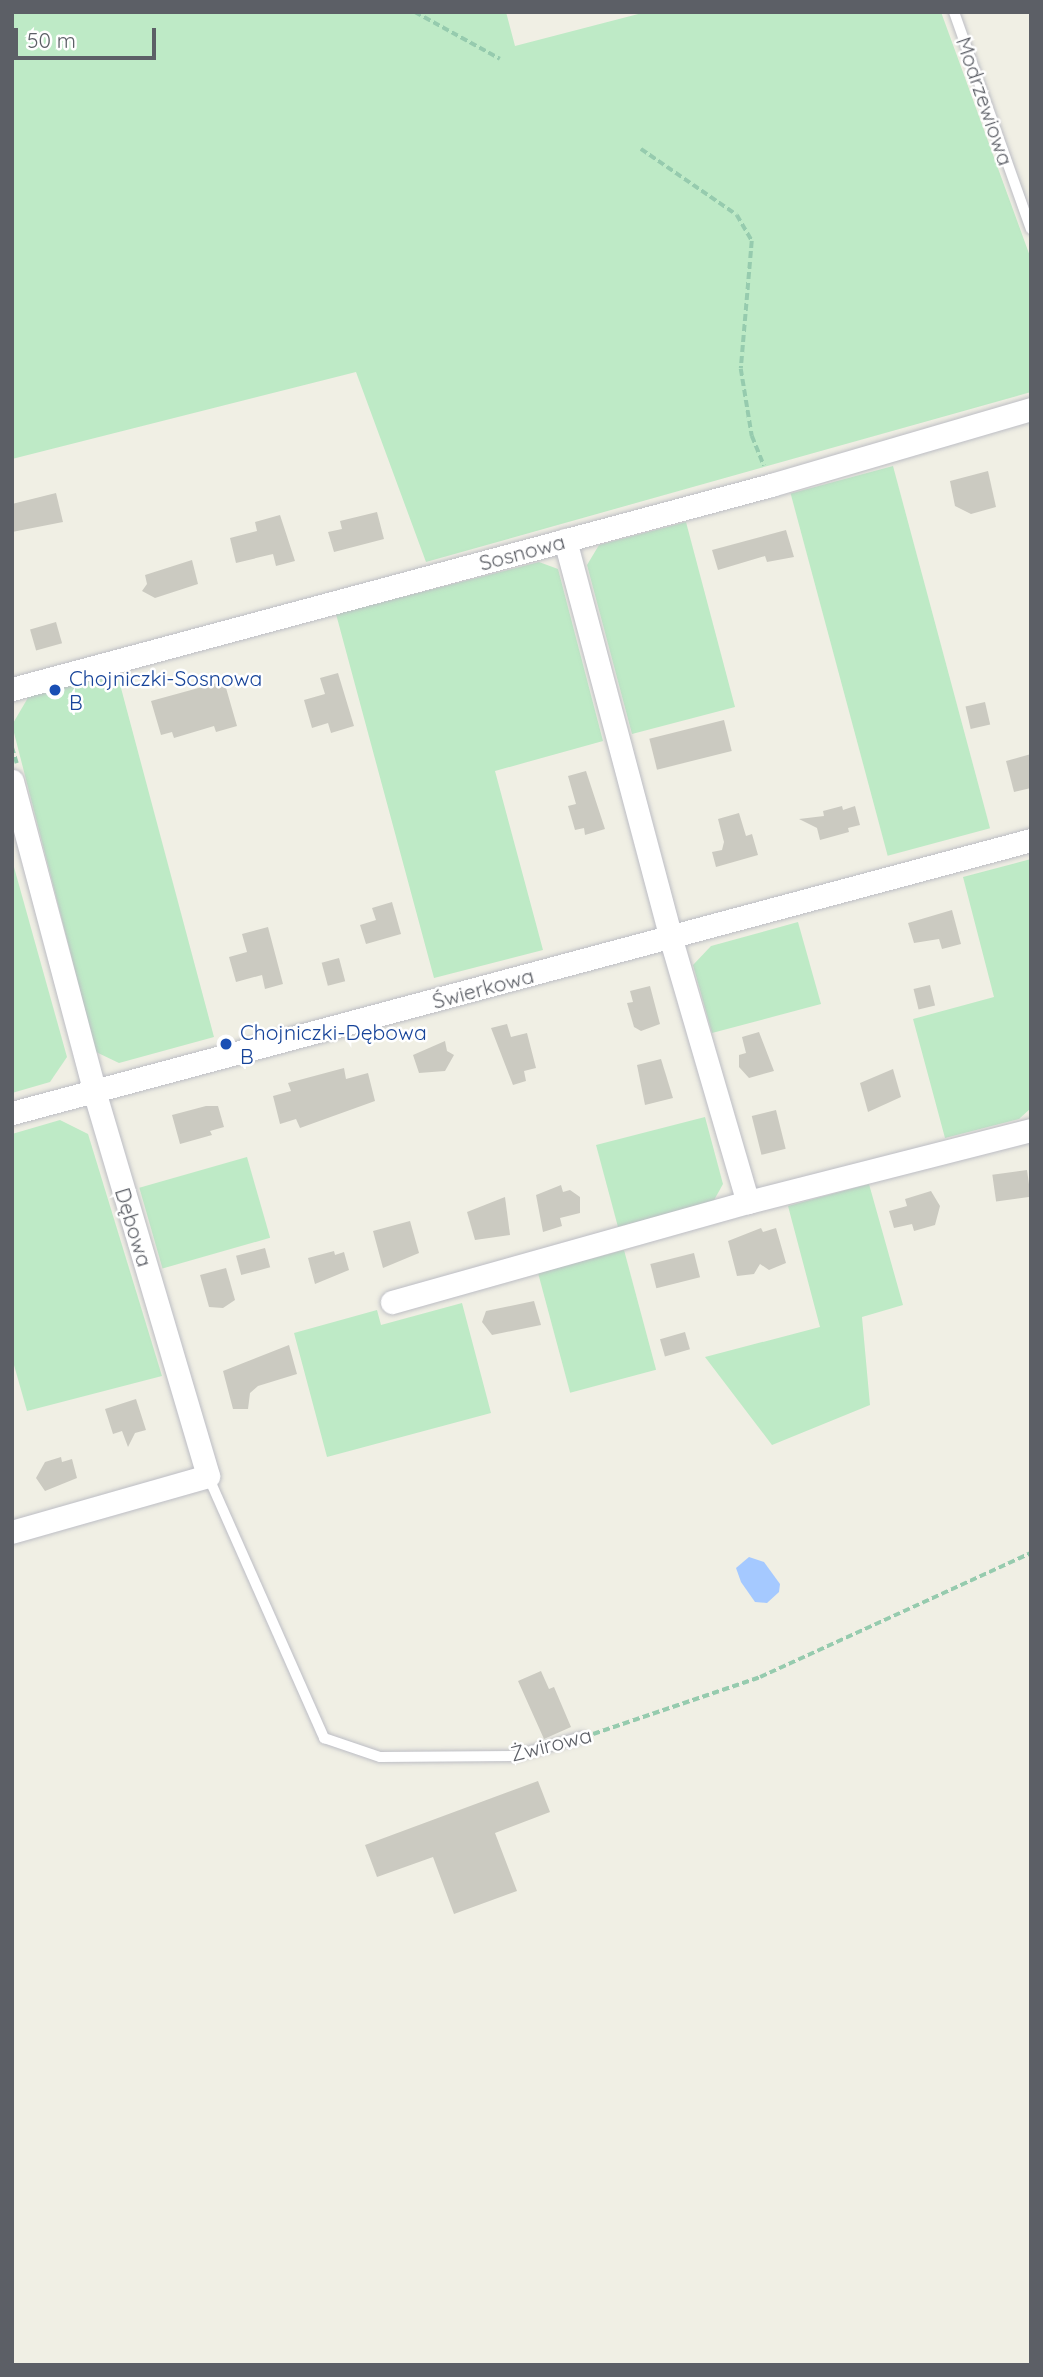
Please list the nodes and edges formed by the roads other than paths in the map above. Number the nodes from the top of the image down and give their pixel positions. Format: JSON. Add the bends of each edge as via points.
{"nodes":[{"id":1,"x":954,"y":12,"type":"edge"},
{"id":2,"x":1031,"y":229,"type":"edge"},
{"id":3,"x":1031,"y":409,"type":"edge"},
{"id":4,"x":565,"y":540,"type":"junction"},
{"id":5,"x":12,"y":689,"type":"edge"},
{"id":6,"x":15,"y":776,"type":"edge"},
{"id":7,"x":1031,"y":840,"type":"edge"},
{"id":8,"x":670,"y":936,"type":"junction"},
{"id":9,"x":95,"y":1094,"type":"junction"},
{"id":10,"x":12,"y":1113,"type":"edge"},
{"id":11,"x":1031,"y":1130,"type":"edge"},
{"id":12,"x":748,"y":1202,"type":"junction"},
{"id":13,"x":392,"y":1302,"type":"dead end"},
{"id":14,"x":208,"y":1476,"type":"junction"},
{"id":15,"x":12,"y":1532,"type":"edge"},
{"id":16,"x":582,"y":1737,"type":"road end"}],
"edges":[{"from":1,"to":2,"type":"lane","name":"Modrzewiowa"},
{"from":3,"to":4,"type":"street","name":"Sosnowa"},
{"from":4,"to":5,"type":"street","name":"Sosnowa"},
{"from":4,"to":8,"type":"street"},
{"from":6,"to":9,"type":"street","name":"Dębowa"},
{"from":7,"to":8,"type":"street","name":"Świerkowa"},
{"from":8,"to":9,"type":"street","name":"Świerkowa"},
{"from":8,"to":12,"type":"street"},
{"from":9,"to":10,"type":"street","name":"Świerkowa"},
{"from":9,"to":14,"type":"street","name":"Dębowa"},
{"from":11,"to":12,"type":"street"},
{"from":12,"to":13,"type":"street"},
{"from":14,"to":15,"type":"street"},
{"from":14,"to":16,"type":"lane","name":"Żwirowa","via":[[324,1738],[380,1757],[394,1757],[514,1756]]}]}
